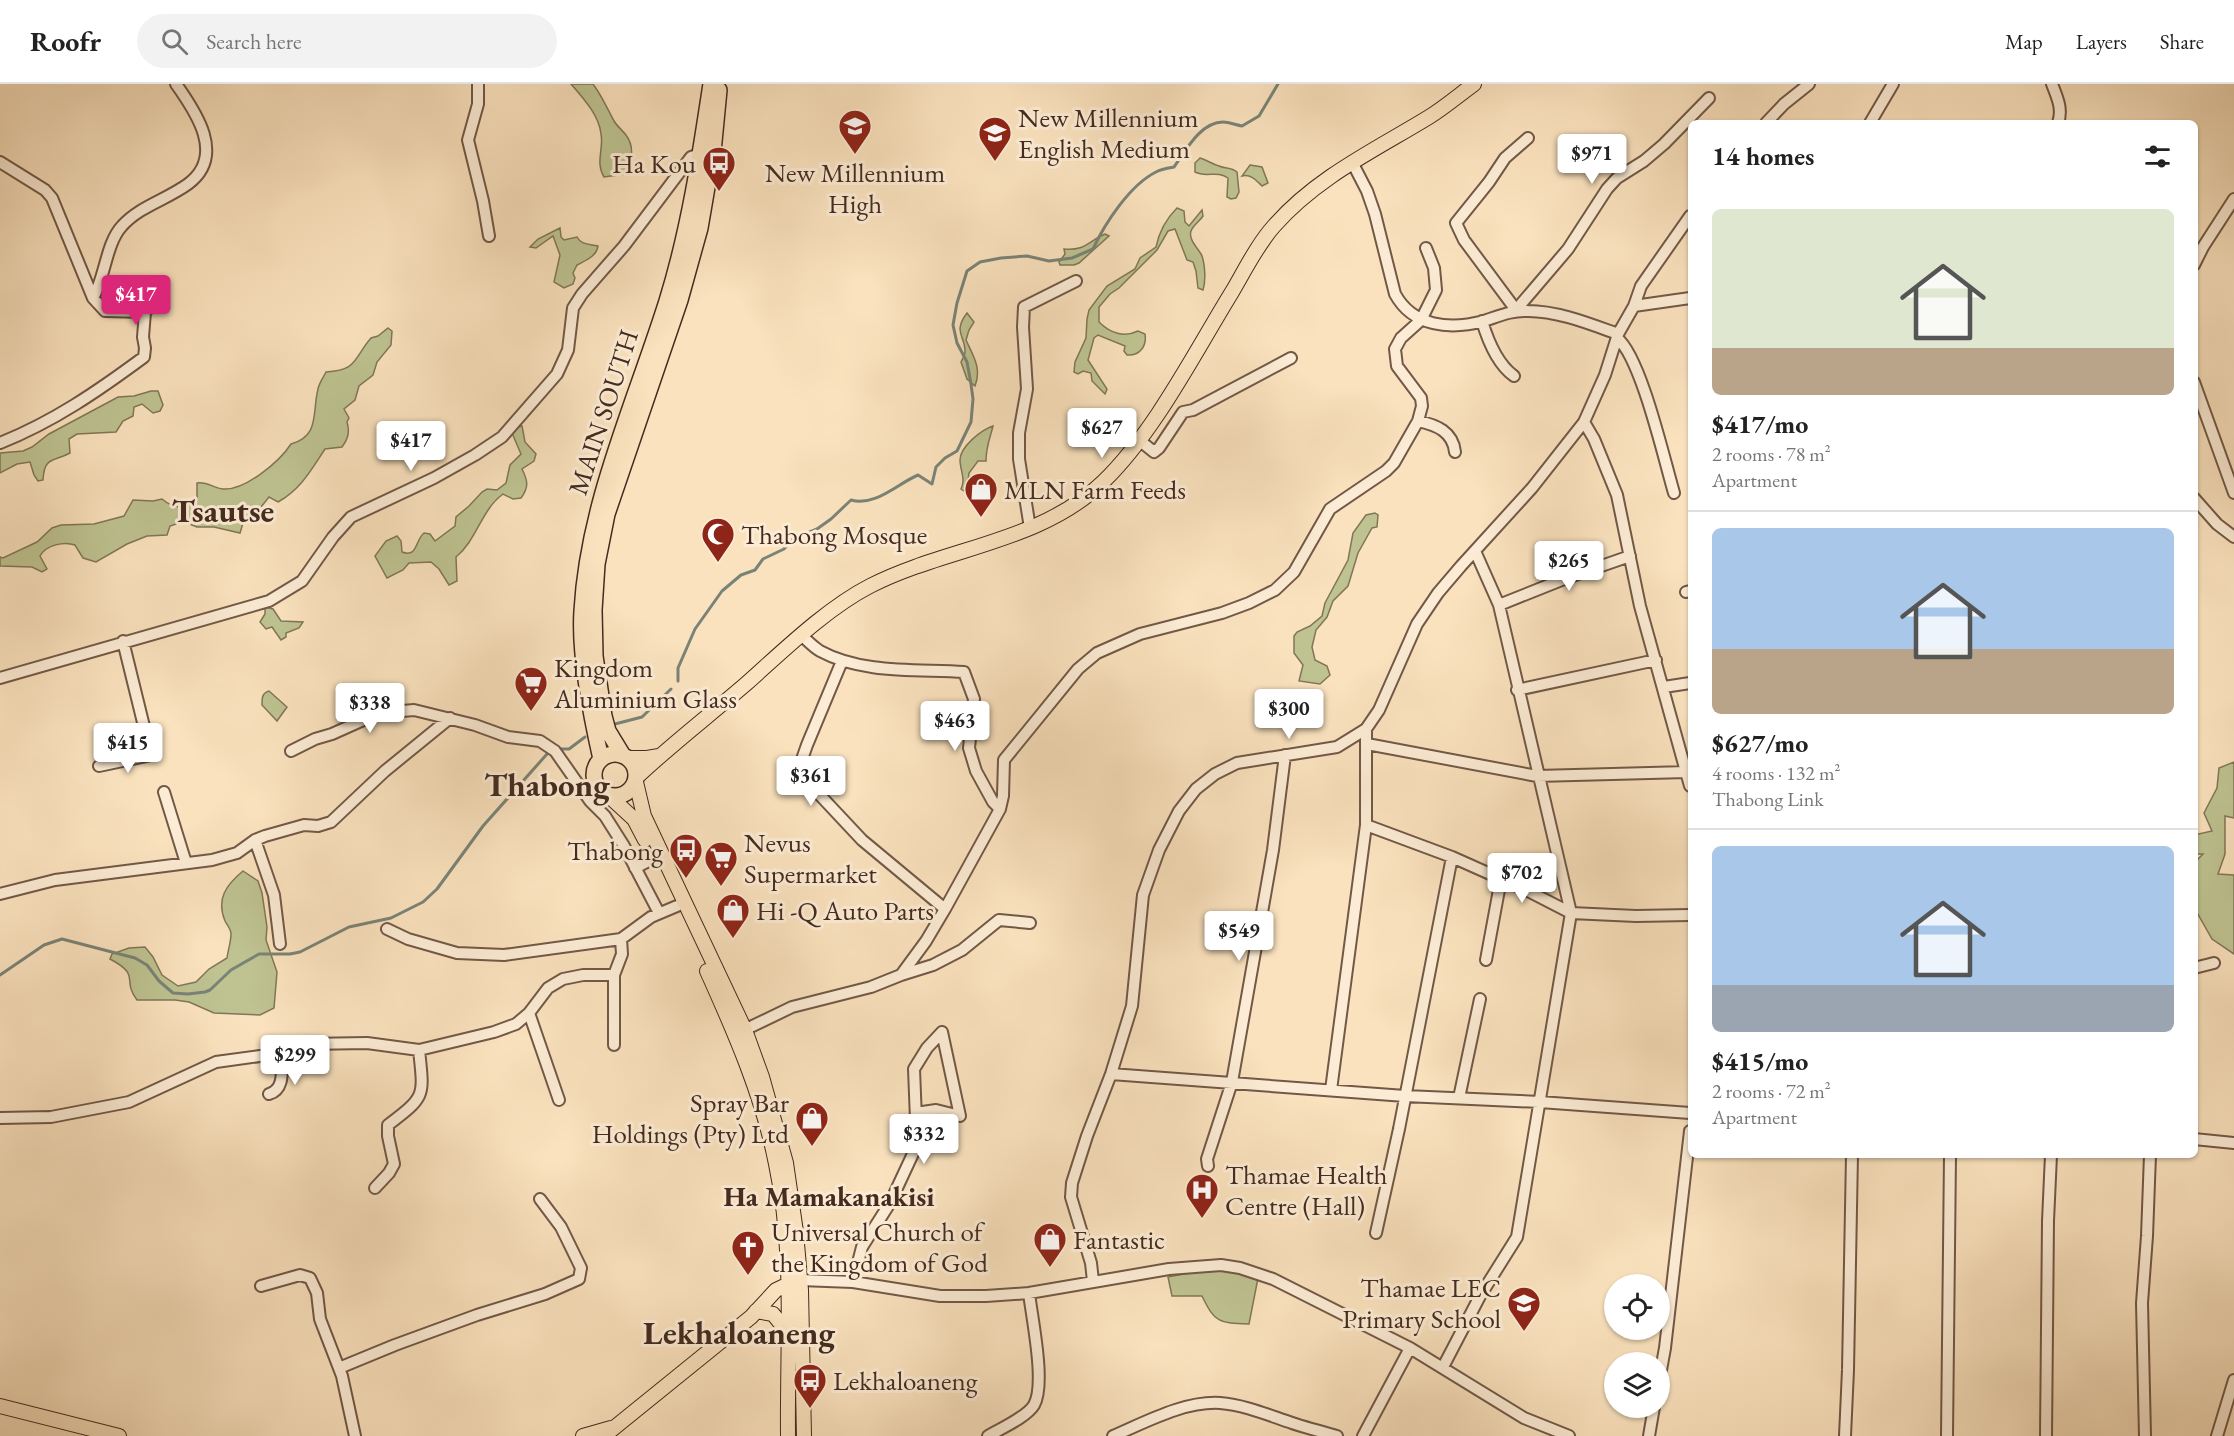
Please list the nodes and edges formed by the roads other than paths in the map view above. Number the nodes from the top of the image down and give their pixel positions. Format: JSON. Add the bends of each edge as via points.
{"nodes":[{"id":1,"x":176,"y":84,"type":"edge"},
{"id":2,"x":478,"y":84,"type":"edge"},
{"id":3,"x":711,"y":84,"type":"edge"},
{"id":4,"x":720,"y":84,"type":"edge"},
{"id":5,"x":1474,"y":84,"type":"edge"},
{"id":6,"x":1809,"y":84,"type":"edge"},
{"id":7,"x":1893,"y":84,"type":"edge"},
{"id":8,"x":2052,"y":84,"type":"edge"},
{"id":9,"x":1709,"y":98,"type":"dead end"},
{"id":10,"x":1769,"y":120,"type":"edge"},
{"id":11,"x":1872,"y":120,"type":"edge"},
{"id":12,"x":2059,"y":120,"type":"edge"},
{"id":13,"x":1528,"y":138,"type":"dead end"},
{"id":14,"x":707,"y":152,"type":"junction"},
{"id":15,"x":0,"y":162,"type":"edge"},
{"id":16,"x":1352,"y":162,"type":"junction"},
{"id":17,"x":2234,"y":199,"type":"edge"},
{"id":18,"x":1688,"y":219,"type":"edge"},
{"id":19,"x":489,"y":236,"type":"dead end"},
{"id":20,"x":1426,"y":248,"type":"dead end"},
{"id":21,"x":2198,"y":257,"type":"edge"},
{"id":22,"x":1076,"y":281,"type":"dead end"},
{"id":23,"x":93,"y":298,"type":"junction"},
{"id":24,"x":1688,"y":298,"type":"edge"},
{"id":25,"x":1634,"y":306,"type":"junction"},
{"id":26,"x":1516,"y":310,"type":"junction"},
{"id":27,"x":1421,"y":320,"type":"junction"},
{"id":28,"x":1482,"y":321,"type":"junction"},
{"id":29,"x":1617,"y":336,"type":"junction"},
{"id":30,"x":1290,"y":358,"type":"dead end"},
{"id":31,"x":1514,"y":376,"type":"dead end"},
{"id":32,"x":2198,"y":393,"type":"edge"},
{"id":33,"x":1418,"y":421,"type":"junction"},
{"id":34,"x":1584,"y":422,"type":"junction"},
{"id":35,"x":1138,"y":440,"type":"junction"},
{"id":36,"x":0,"y":442,"type":"edge"},
{"id":37,"x":1455,"y":452,"type":"dead end"},
{"id":38,"x":1674,"y":493,"type":"dead end"},
{"id":39,"x":2234,"y":493,"type":"edge"},
{"id":40,"x":2198,"y":503,"type":"edge"},
{"id":41,"x":1030,"y":528,"type":"junction"},
{"id":42,"x":2234,"y":537,"type":"edge"},
{"id":43,"x":1475,"y":551,"type":"junction"},
{"id":44,"x":1630,"y":556,"type":"junction"},
{"id":45,"x":1499,"y":605,"type":"junction"},
{"id":46,"x":802,"y":636,"type":"junction"},
{"id":47,"x":123,"y":641,"type":"junction"},
{"id":48,"x":1656,"y":660,"type":"junction"},
{"id":49,"x":842,"y":661,"type":"junction"},
{"id":50,"x":0,"y":678,"type":"edge"},
{"id":51,"x":1688,"y":683,"type":"edge"},
{"id":52,"x":1664,"y":687,"type":"junction"},
{"id":53,"x":1518,"y":690,"type":"junction"},
{"id":54,"x":450,"y":718,"type":"junction"},
{"id":55,"x":1366,"y":729,"type":"junction"},
{"id":56,"x":1367,"y":744,"type":"junction"},
{"id":57,"x":291,"y":751,"type":"dead end"},
{"id":58,"x":1285,"y":755,"type":"junction"},
{"id":59,"x":625,"y":756,"type":"junction"},
{"id":60,"x":659,"y":756,"type":"junction"},
{"id":61,"x":601,"y":759,"type":"junction"},
{"id":62,"x":99,"y":766,"type":"dead end"},
{"id":63,"x":1687,"y":772,"type":"junction"},
{"id":64,"x":1537,"y":776,"type":"junction"},
{"id":65,"x":1688,"y":777,"type":"edge"},
{"id":66,"x":636,"y":780,"type":"junction"},
{"id":67,"x":164,"y":792,"type":"dead end"},
{"id":68,"x":608,"y":795,"type":"junction"},
{"id":69,"x":1000,"y":809,"type":"junction"},
{"id":70,"x":1366,"y":825,"type":"junction"},
{"id":71,"x":255,"y":840,"type":"junction"},
{"id":72,"x":1452,"y":857,"type":"junction"},
{"id":73,"x":654,"y":858,"type":"junction"},
{"id":74,"x":186,"y":863,"type":"junction"},
{"id":75,"x":635,"y":868,"type":"junction"},
{"id":76,"x":1501,"y":879,"type":"junction"},
{"id":77,"x":0,"y":894,"type":"edge"},
{"id":78,"x":677,"y":906,"type":"junction"},
{"id":79,"x":945,"y":909,"type":"junction"},
{"id":80,"x":1571,"y":913,"type":"junction"},
{"id":81,"x":659,"y":914,"type":"junction"},
{"id":82,"x":1688,"y":915,"type":"edge"},
{"id":83,"x":1030,"y":923,"type":"dead end"},
{"id":84,"x":387,"y":929,"type":"dead end"},
{"id":85,"x":621,"y":939,"type":"junction"},
{"id":86,"x":280,"y":944,"type":"dead end"},
{"id":87,"x":1486,"y":960,"type":"dead end"},
{"id":88,"x":2214,"y":963,"type":"dead end"},
{"id":89,"x":2198,"y":967,"type":"edge"},
{"id":90,"x":614,"y":975,"type":"junction"},
{"id":91,"x":901,"y":975,"type":"junction"},
{"id":92,"x":1480,"y":999,"type":"dead end"},
{"id":93,"x":530,"y":1013,"type":"junction"},
{"id":94,"x":740,"y":1032,"type":"junction"},
{"id":95,"x":614,"y":1045,"type":"dead end"},
{"id":96,"x":419,"y":1050,"type":"junction"},
{"id":97,"x":282,"y":1053,"type":"junction"},
{"id":98,"x":1111,"y":1074,"type":"junction"},
{"id":99,"x":1232,"y":1082,"type":"junction"},
{"id":100,"x":1331,"y":1090,"type":"junction"},
{"id":101,"x":269,"y":1094,"type":"dead end"},
{"id":102,"x":1405,"y":1096,"type":"junction"},
{"id":103,"x":1459,"y":1098,"type":"junction"},
{"id":104,"x":560,"y":1100,"type":"dead end"},
{"id":105,"x":1540,"y":1101,"type":"junction"},
{"id":106,"x":916,"y":1113,"type":"junction"},
{"id":107,"x":1688,"y":1113,"type":"edge"},
{"id":108,"x":0,"y":1118,"type":"edge"},
{"id":109,"x":2198,"y":1139,"type":"edge"},
{"id":110,"x":2234,"y":1143,"type":"edge"},
{"id":111,"x":1688,"y":1148,"type":"edge"},
{"id":112,"x":1852,"y":1158,"type":"edge"},
{"id":113,"x":1950,"y":1158,"type":"edge"},
{"id":114,"x":2051,"y":1158,"type":"edge"},
{"id":115,"x":2150,"y":1158,"type":"edge"},
{"id":116,"x":1208,"y":1166,"type":"dead end"},
{"id":117,"x":375,"y":1188,"type":"dead end"},
{"id":118,"x":540,"y":1199,"type":"dead end"},
{"id":119,"x":1376,"y":1233,"type":"dead end"},
{"id":120,"x":795,"y":1281,"type":"junction"},
{"id":121,"x":1093,"y":1281,"type":"junction"},
{"id":122,"x":853,"y":1282,"type":"junction"},
{"id":123,"x":261,"y":1286,"type":"dead end"},
{"id":124,"x":1029,"y":1293,"type":"junction"},
{"id":125,"x":756,"y":1311,"type":"junction"},
{"id":126,"x":789,"y":1334,"type":"junction"},
{"id":127,"x":1410,"y":1348,"type":"junction"},
{"id":128,"x":1664,"y":1352,"type":"edge"},
{"id":129,"x":1443,"y":1367,"type":"junction"},
{"id":130,"x":339,"y":1368,"type":"junction"},
{"id":131,"x":2234,"y":1380,"type":"edge"},
{"id":132,"x":0,"y":1406,"type":"edge"},
{"id":133,"x":1652,"y":1418,"type":"edge"},
{"id":134,"x":608,"y":1432,"type":"edge"},
{"id":135,"x":1545,"y":1432,"type":"edge"},
{"id":136,"x":119,"y":1436,"type":"edge"},
{"id":137,"x":355,"y":1436,"type":"edge"},
{"id":138,"x":583,"y":1436,"type":"edge"},
{"id":139,"x":788,"y":1436,"type":"edge"},
{"id":140,"x":804,"y":1436,"type":"edge"},
{"id":141,"x":987,"y":1436,"type":"edge"},
{"id":142,"x":1113,"y":1436,"type":"edge"},
{"id":143,"x":1337,"y":1436,"type":"edge"},
{"id":144,"x":1363,"y":1436,"type":"edge"},
{"id":145,"x":1569,"y":1436,"type":"edge"},
{"id":146,"x":1649,"y":1436,"type":"edge"},
{"id":147,"x":1845,"y":1436,"type":"edge"},
{"id":148,"x":1947,"y":1436,"type":"edge"},
{"id":149,"x":2046,"y":1436,"type":"edge"},
{"id":150,"x":2145,"y":1436,"type":"edge"},
{"id":151,"x":2217,"y":1436,"type":"edge"}],
"edges":[{"from":1,"to":23,"type":"street","via":[[202,124],[206,147],[203,168],[189,184],[135,214],[119,228]]},
{"from":2,"to":19,"type":"street","via":[[478,104],[468,140]]},
{"from":3,"to":14,"type":"highway","name":"MAIN SOUTH"},
{"from":4,"to":14,"type":"highway","name":"MAIN SOUTH"},
{"from":5,"to":16,"type":"main road","via":[[1431,116]]},
{"from":6,"to":10,"type":"street"},
{"from":7,"to":11,"type":"street"},
{"from":8,"to":12,"type":"street","via":[[2059,100]]},
{"from":9,"to":26,"type":"street","via":[[1664,144],[1606,189],[1568,249]]},
{"from":13,"to":26,"type":"street","via":[[1505,158],[1456,223],[1464,240]]},
{"from":14,"to":47,"type":"street","via":[[691,157],[582,294],[573,308],[567,350],[557,374],[502,437],[434,478],[351,517],[302,582],[269,601]]},
{"from":14,"to":59,"type":"highway","name":"MAIN SOUTH","via":[[699,228],[680,300],[607,514],[597,564],[595,656],[608,731]]},
{"from":14,"to":61,"type":"highway","name":"MAIN SOUTH","via":[[667,300],[597,509],[586,563],[583,657]]},
{"from":15,"to":23,"type":"street","via":[[52,198]]},
{"from":16,"to":27,"type":"street","via":[[1375,214],[1395,294],[1401,306]]},
{"from":16,"to":35,"type":"main road","via":[[1302,198],[1273,227]]},
{"from":17,"to":21,"type":"street"},
{"from":18,"to":25,"type":"street","via":[[1641,286]]},
{"from":20,"to":27,"type":"street","via":[[1434,268],[1436,290]]},
{"from":22,"to":41,"type":"street","via":[[1024,307],[1027,389],[1019,459]]},
{"from":23,"to":36,"type":"street","via":[[105,311],[149,308],[143,337],[144,357],[65,412]]},
{"from":24,"to":25,"type":"street"},
{"from":25,"to":29,"type":"street"},
{"from":26,"to":28,"type":"street"},
{"from":26,"to":29,"type":"street","via":[[1559,316]]},
{"from":27,"to":28,"type":"street","via":[[1458,325]]},
{"from":27,"to":33,"type":"street","via":[[1395,349],[1397,366],[1421,398]]},
{"from":28,"to":31,"type":"street","via":[[1492,347]]},
{"from":29,"to":34,"type":"street"},
{"from":29,"to":38,"type":"street","via":[[1635,365]]},
{"from":30,"to":35,"type":"street","via":[[1183,412],[1154,452]]},
{"from":32,"to":39,"type":"street"},
{"from":33,"to":37,"type":"street","via":[[1449,435]]},
{"from":33,"to":69,"type":"street","via":[[1394,463],[1330,509],[1294,572],[1275,590],[1222,613],[1140,634],[1097,653],[1078,669],[1004,760]]},
{"from":34,"to":43,"type":"street"},
{"from":34,"to":44,"type":"street","via":[[1617,495]]},
{"from":35,"to":41,"type":"main road","via":[[1104,481],[1080,501]]},
{"from":40,"to":42,"type":"street"},
{"from":41,"to":46,"type":"main road","via":[[870,586]]},
{"from":43,"to":45,"type":"street"},
{"from":43,"to":55,"type":"street","via":[[1416,624],[1379,710]]},
{"from":44,"to":45,"type":"street"},
{"from":44,"to":48,"type":"street"},
{"from":45,"to":53,"type":"street"},
{"from":46,"to":49,"type":"street","via":[[817,650]]},
{"from":46,"to":60,"type":"main road"},
{"from":47,"to":50,"type":"street"},
{"from":47,"to":62,"type":"street","via":[[151,755]]},
{"from":48,"to":52,"type":"street"},
{"from":48,"to":53,"type":"street"},
{"from":49,"to":69,"type":"street","via":[[874,667],[964,672],[974,699],[969,748],[976,771]]},
{"from":49,"to":79,"type":"street","via":[[803,755],[802,776],[862,840]]},
{"from":51,"to":52,"type":"street"},
{"from":52,"to":63,"type":"street"},
{"from":53,"to":64,"type":"street"},
{"from":54,"to":57,"type":"street","via":[[414,710],[379,714]]},
{"from":54,"to":71,"type":"street","via":[[385,771],[332,822],[304,825]]},
{"from":54,"to":75,"type":"street","via":[[508,737],[549,745],[604,816]]},
{"from":55,"to":56,"type":"street"},
{"from":55,"to":58,"type":"street","via":[[1337,747]]},
{"from":56,"to":64,"type":"street"},
{"from":56,"to":70,"type":"street"},
{"from":58,"to":98,"type":"street","via":[[1237,763],[1215,774],[1196,789],[1179,811],[1159,850],[1143,896],[1132,1006]]},
{"from":58,"to":99,"type":"street","via":[[1273,850]]},
{"from":59,"to":60,"type":"main road"},
{"from":59,"to":61,"type":"highway","via":[[611,754]]},
{"from":59,"to":66,"type":"highway","name":"MAIN SOUTH","via":[[635,766]]},
{"from":60,"to":66,"type":"main road"},
{"from":61,"to":68,"type":"highway","name":"MAIN SOUTH","via":[[594,769],[595,782]]},
{"from":63,"to":64,"type":"street"},
{"from":63,"to":65,"type":"street"},
{"from":64,"to":80,"type":"street"},
{"from":66,"to":68,"type":"highway","via":[[627,792]]},
{"from":66,"to":94,"type":"main road","name":"MAIN SOUTH","via":[[644,816]]},
{"from":67,"to":74,"type":"street"},
{"from":68,"to":73,"type":"main road","name":"MAIN SOUTH","via":[[634,819]]},
{"from":69,"to":79,"type":"street"},
{"from":70,"to":72,"type":"street"},
{"from":70,"to":100,"type":"street"},
{"from":71,"to":74,"type":"street","via":[[237,852]]},
{"from":71,"to":86,"type":"street","via":[[274,895]]},
{"from":72,"to":76,"type":"street"},
{"from":72,"to":102,"type":"street"},
{"from":73,"to":75,"type":"street"},
{"from":73,"to":78,"type":"main road","name":"MAIN SOUTH"},
{"from":74,"to":77,"type":"street","via":[[55,880]]},
{"from":75,"to":81,"type":"street"},
{"from":76,"to":80,"type":"street"},
{"from":76,"to":87,"type":"street"},
{"from":78,"to":81,"type":"street"},
{"from":78,"to":94,"type":"main road","name":"MAIN SOUTH"},
{"from":79,"to":91,"type":"street"},
{"from":80,"to":82,"type":"street"},
{"from":80,"to":105,"type":"street"},
{"from":81,"to":85,"type":"street"},
{"from":83,"to":91,"type":"street","via":[[999,920],[962,950]]},
{"from":84,"to":85,"type":"street","via":[[457,953],[504,955]]},
{"from":85,"to":90,"type":"street","via":[[622,954]]},
{"from":88,"to":89,"type":"street"},
{"from":90,"to":93,"type":"street","via":[[563,979],[548,988]]},
{"from":90,"to":95,"type":"street"},
{"from":91,"to":94,"type":"street","via":[[871,987],[792,1007]]},
{"from":92,"to":103,"type":"street"},
{"from":93,"to":96,"type":"street","via":[[516,1024],[494,1032]]},
{"from":93,"to":104,"type":"street"},
{"from":94,"to":120,"type":"main road","name":"MAIN SOUTH","via":[[776,1164]]},
{"from":96,"to":97,"type":"street","via":[[346,1043],[307,1044]]},
{"from":96,"to":117,"type":"street","via":[[423,1088],[417,1100],[388,1125],[394,1164]]},
{"from":97,"to":101,"type":"street","via":[[280,1087]]},
{"from":97,"to":108,"type":"street","via":[[216,1062],[141,1098],[106,1107],[51,1117]]},
{"from":98,"to":99,"type":"street"},
{"from":98,"to":121,"type":"street","via":[[1077,1165],[1071,1197]]},
{"from":99,"to":100,"type":"street"},
{"from":99,"to":116,"type":"street"},
{"from":100,"to":102,"type":"street"},
{"from":102,"to":103,"type":"street"},
{"from":102,"to":119,"type":"street"},
{"from":103,"to":105,"type":"street"},
{"from":105,"to":107,"type":"street"},
{"from":105,"to":129,"type":"street","via":[[1517,1238],[1480,1296]]},
{"from":106,"to":106,"type":"street","via":[[914,1069],[942,1032],[960,1116],[936,1110]]},
{"from":106,"to":122,"type":"street","via":[[917,1145],[890,1203],[862,1247]]},
{"from":109,"to":110,"type":"street"},
{"from":111,"to":128,"type":"street"},
{"from":112,"to":147,"type":"street"},
{"from":113,"to":148,"type":"street"},
{"from":114,"to":149,"type":"street"},
{"from":115,"to":150,"type":"street","via":[[2142,1303]]},
{"from":118,"to":130,"type":"street","via":[[561,1227],[581,1268],[579,1279]]},
{"from":120,"to":122,"type":"street"},
{"from":120,"to":125,"type":"main road","via":[[777,1290]]},
{"from":120,"to":126,"type":"main road","name":"MAIN SOUTH"},
{"from":120,"to":140,"type":"main road","name":"MAIN SOUTH"},
{"from":121,"to":124,"type":"street"},
{"from":121,"to":127,"type":"street","via":[[1221,1265],[1273,1280]]},
{"from":122,"to":124,"type":"street","via":[[940,1296]]},
{"from":123,"to":130,"type":"street","via":[[300,1275],[310,1278],[317,1293],[320,1319]]},
{"from":124,"to":141,"type":"street","via":[[1039,1380],[1037,1397],[1033,1407]]},
{"from":125,"to":126,"type":"main road","via":[[773,1314]]},
{"from":125,"to":134,"type":"main road"},
{"from":126,"to":139,"type":"main road","name":"MAIN SOUTH"},
{"from":127,"to":129,"type":"street"},
{"from":127,"to":144,"type":"street"},
{"from":129,"to":135,"type":"street"},
{"from":130,"to":137,"type":"street"},
{"from":131,"to":151,"type":"street"},
{"from":132,"to":136,"type":"main road"},
{"from":133,"to":146,"type":"street"},
{"from":134,"to":138,"type":"main road"},
{"from":135,"to":145,"type":"street"},
{"from":142,"to":143,"type":"street","via":[[1192,1406],[1220,1403],[1260,1411]]}]}
